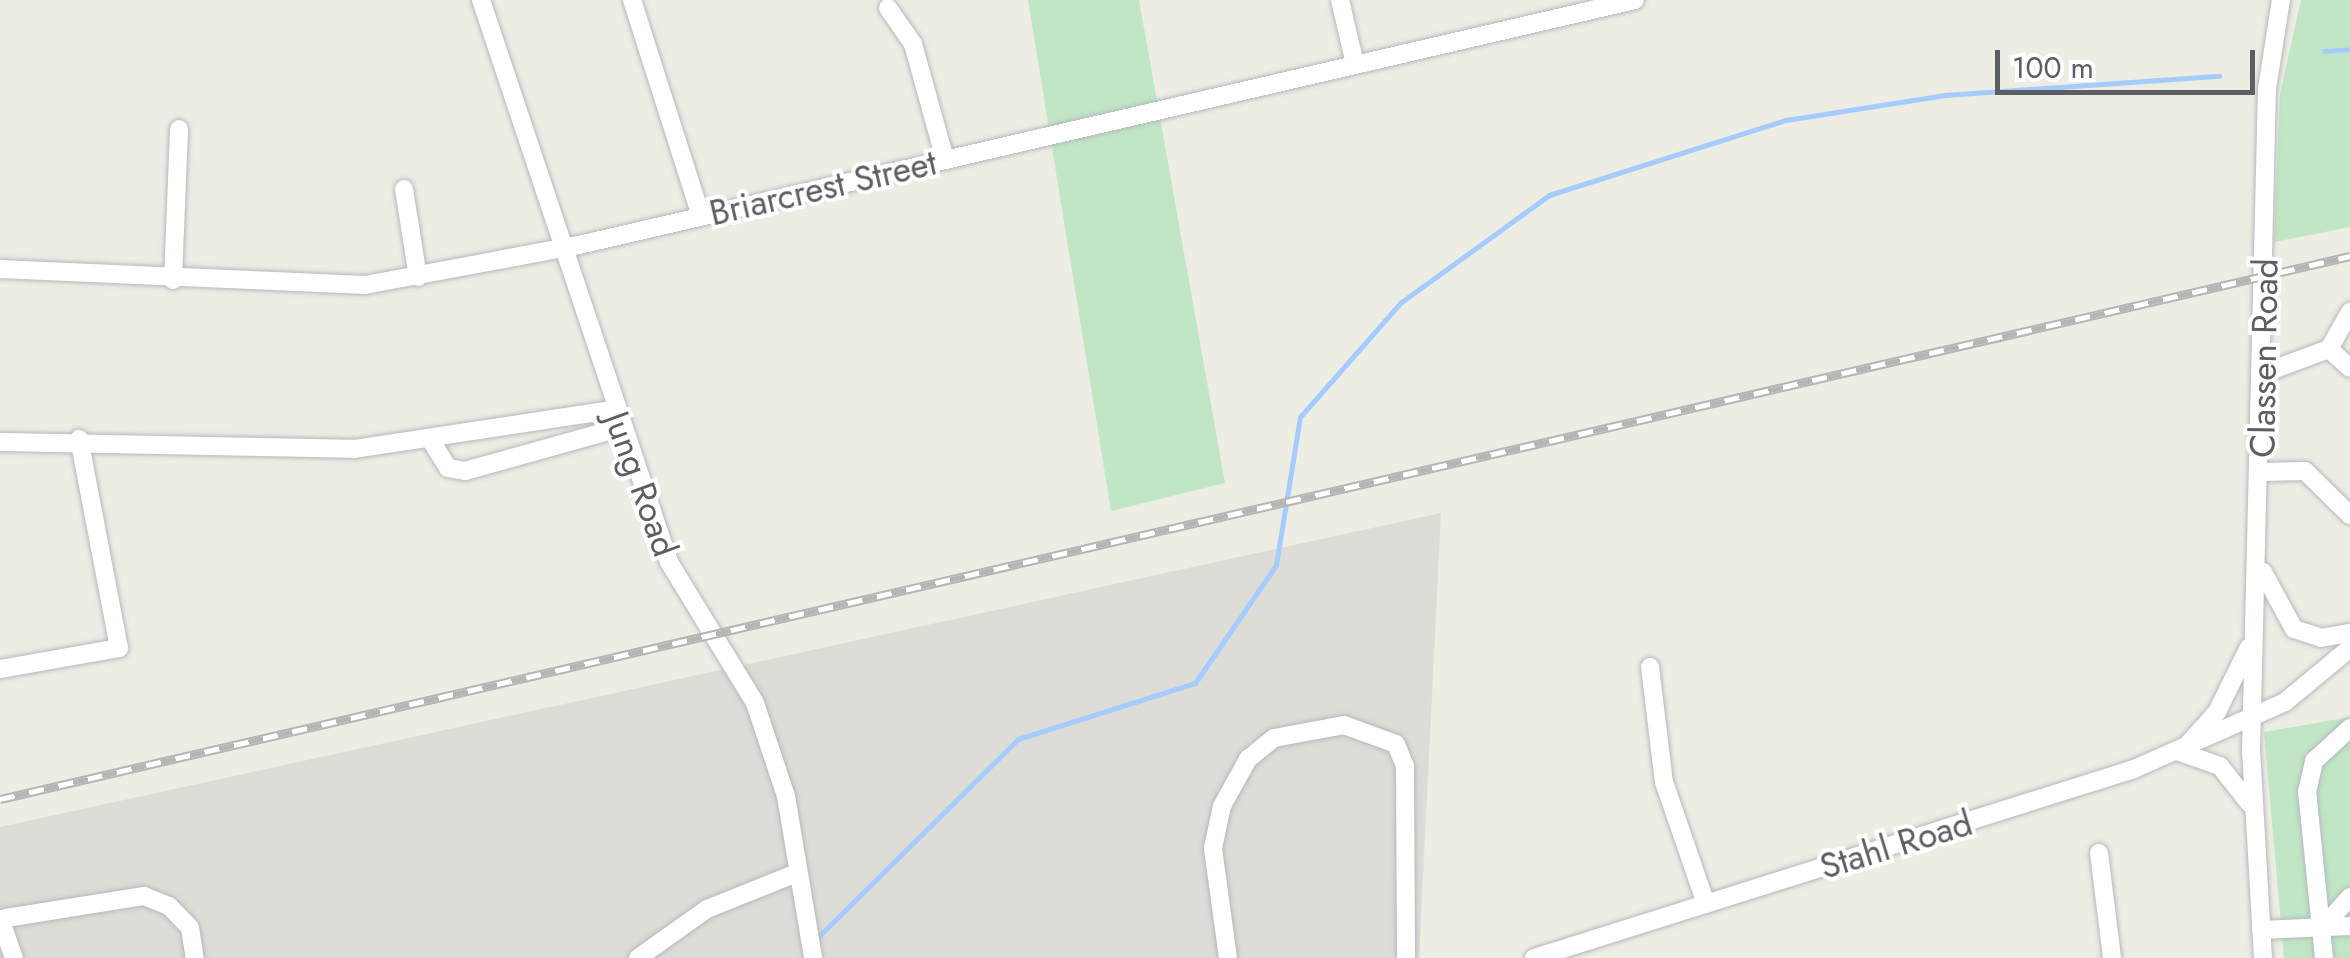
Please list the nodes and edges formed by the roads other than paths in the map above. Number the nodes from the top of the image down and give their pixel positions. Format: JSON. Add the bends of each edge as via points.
{"nodes":[{"id":1,"x":481,"y":0,"type":"edge"},
{"id":2,"x":632,"y":0,"type":"edge"},
{"id":3,"x":1340,"y":0,"type":"edge"},
{"id":4,"x":1635,"y":0,"type":"edge"},
{"id":5,"x":2281,"y":0,"type":"edge"},
{"id":6,"x":888,"y":8,"type":"dead end"},
{"id":7,"x":1355,"y":64,"type":"junction"},
{"id":8,"x":179,"y":129,"type":"dead end"},
{"id":9,"x":945,"y":159,"type":"junction"},
{"id":10,"x":404,"y":190,"type":"dead end"},
{"id":11,"x":701,"y":216,"type":"junction"},
{"id":12,"x":561,"y":249,"type":"junction"},
{"id":13,"x":0,"y":270,"type":"edge"},
{"id":14,"x":418,"y":277,"type":"junction"},
{"id":15,"x":173,"y":280,"type":"junction"},
{"id":16,"x":2350,"y":312,"type":"edge"},
{"id":17,"x":2329,"y":348,"type":"junction"},
{"id":18,"x":2350,"y":368,"type":"edge"},
{"id":19,"x":2264,"y":373,"type":"junction"},
{"id":20,"x":616,"y":419,"type":"junction"},
{"id":21,"x":79,"y":438,"type":"junction"},
{"id":22,"x":430,"y":439,"type":"junction"},
{"id":23,"x":0,"y":442,"type":"edge"},
{"id":24,"x":2262,"y":472,"type":"junction"},
{"id":25,"x":2350,"y":515,"type":"edge"},
{"id":26,"x":2260,"y":567,"type":"junction"},
{"id":27,"x":2255,"y":632,"type":"junction"},
{"id":28,"x":2350,"y":634,"type":"edge"},
{"id":29,"x":2350,"y":648,"type":"edge"},
{"id":30,"x":1650,"y":666,"type":"dead end"},
{"id":31,"x":0,"y":669,"type":"edge"},
{"id":32,"x":2252,"y":717,"type":"junction"},
{"id":33,"x":2350,"y":728,"type":"edge"},
{"id":34,"x":2180,"y":749,"type":"junction"},
{"id":35,"x":2252,"y":810,"type":"junction"},
{"id":36,"x":2099,"y":854,"type":"dead end"},
{"id":37,"x":797,"y":873,"type":"junction"},
{"id":38,"x":2350,"y":897,"type":"edge"},
{"id":39,"x":1706,"y":904,"type":"junction"},
{"id":40,"x":3,"y":918,"type":"edge"},
{"id":41,"x":2350,"y":926,"type":"edge"},
{"id":42,"x":2323,"y":927,"type":"junction"},
{"id":43,"x":2261,"y":930,"type":"junction"},
{"id":44,"x":14,"y":958,"type":"edge"},
{"id":45,"x":195,"y":958,"type":"edge"},
{"id":46,"x":638,"y":958,"type":"edge"},
{"id":47,"x":813,"y":958,"type":"edge"},
{"id":48,"x":1228,"y":958,"type":"edge"},
{"id":49,"x":1406,"y":958,"type":"edge"},
{"id":50,"x":1534,"y":958,"type":"edge"},
{"id":51,"x":2112,"y":958,"type":"edge"},
{"id":52,"x":2263,"y":958,"type":"edge"},
{"id":53,"x":2324,"y":958,"type":"edge"}],
"edges":[{"from":1,"to":12,"type":"street","name":"Jung Road"},
{"from":2,"to":11,"type":"street"},
{"from":3,"to":7,"type":"street"},
{"from":4,"to":7,"type":"street","name":"Briarcrest Street"},
{"from":5,"to":19,"type":"street","name":"Classen Road","via":[[2267,89]]},
{"from":6,"to":9,"type":"street","via":[[913,44]]},
{"from":7,"to":9,"type":"street","name":"Briarcrest Street"},
{"from":8,"to":15,"type":"street"},
{"from":9,"to":11,"type":"street","name":"Briarcrest Street"},
{"from":10,"to":14,"type":"street"},
{"from":11,"to":12,"type":"street","name":"Briarcrest Street"},
{"from":12,"to":14,"type":"street","name":"Briarcrest Street"},
{"from":12,"to":20,"type":"street","name":"Jung Road"},
{"from":13,"to":15,"type":"street","name":"Briarcrest Street"},
{"from":14,"to":15,"type":"street","name":"Briarcrest Street","via":[[320,289]]},
{"from":16,"to":17,"type":"street"},
{"from":17,"to":18,"type":"street"},
{"from":17,"to":19,"type":"street"},
{"from":19,"to":24,"type":"street","name":"Classen Road"},
{"from":20,"to":22,"type":"street"},
{"from":20,"to":22,"type":"street","via":[[465,471],[448,468]]},
{"from":20,"to":37,"type":"street","name":"Jung Road","via":[[668,562],[754,703],[786,796]]},
{"from":21,"to":22,"type":"street","via":[[354,449]]},
{"from":21,"to":23,"type":"street"},
{"from":21,"to":31,"type":"street","via":[[118,648]]},
{"from":24,"to":25,"type":"street","via":[[2305,471]]},
{"from":24,"to":26,"type":"street","name":"Classen Road"},
{"from":26,"to":27,"type":"street","name":"Classen Road"},
{"from":26,"to":28,"type":"street","via":[[2294,629],[2321,638]]},
{"from":27,"to":32,"type":"street","name":"Classen Road"},
{"from":27,"to":34,"type":"street","via":[[2217,712]]},
{"from":29,"to":32,"type":"street","name":"Stahl Road","via":[[2317,680]]},
{"from":30,"to":39,"type":"street","via":[[1664,782]]},
{"from":32,"to":34,"type":"street","name":"Stahl Road"},
{"from":32,"to":35,"type":"street","name":"Classen Road"},
{"from":33,"to":42,"type":"street","via":[[2314,761],[2306,792]]},
{"from":34,"to":35,"type":"street","via":[[2220,766]]},
{"from":34,"to":39,"type":"street","name":"Stahl Road"},
{"from":35,"to":43,"type":"street","name":"Classen Road"},
{"from":36,"to":51,"type":"street"},
{"from":37,"to":46,"type":"street","via":[[707,909]]},
{"from":37,"to":47,"type":"street","name":"Jung Road"},
{"from":38,"to":42,"type":"street"},
{"from":39,"to":50,"type":"street","name":"Stahl Road"},
{"from":40,"to":44,"type":"street"},
{"from":40,"to":45,"type":"street","via":[[144,896],[169,906],[190,928]]},
{"from":41,"to":42,"type":"street"},
{"from":42,"to":43,"type":"street"},
{"from":42,"to":53,"type":"street"},
{"from":43,"to":52,"type":"street","name":"Classen Road"},
{"from":48,"to":49,"type":"street","via":[[1213,848],[1222,806],[1248,759],[1274,738],[1344,725],[1396,744],[1405,766]]}]}
